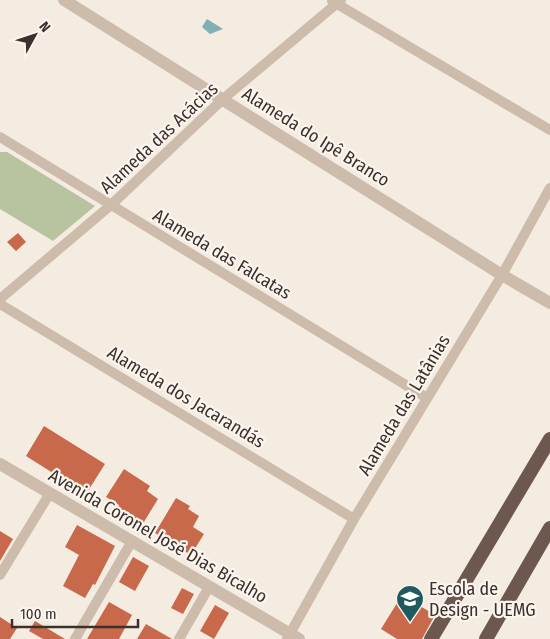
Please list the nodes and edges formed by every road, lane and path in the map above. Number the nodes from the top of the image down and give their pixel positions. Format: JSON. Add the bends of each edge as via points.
{"nodes":[{"id":1,"x":64,"y":0,"type":"edge"},
{"id":2,"x":337,"y":1,"type":"edge"},
{"id":3,"x":223,"y":99,"type":"junction"},
{"id":4,"x":550,"y":130,"type":"edge"},
{"id":5,"x":0,"y":137,"type":"edge"},
{"id":6,"x":550,"y":188,"type":"edge"},
{"id":7,"x":111,"y":205,"type":"junction"},
{"id":8,"x":502,"y":276,"type":"junction"},
{"id":9,"x":0,"y":299,"type":"edge"},
{"id":10,"x":550,"y":303,"type":"edge"},
{"id":11,"x":0,"y":304,"type":"edge"},
{"id":12,"x":427,"y":398,"type":"junction"},
{"id":13,"x":550,"y":439,"type":"edge"},
{"id":14,"x":0,"y":464,"type":"edge"},
{"id":15,"x":50,"y":493,"type":"junction"},
{"id":16,"x":354,"y":519,"type":"junction"},
{"id":17,"x":550,"y":528,"type":"edge"},
{"id":18,"x":132,"y":542,"type":"junction"},
{"id":19,"x":0,"y":575,"type":"edge"},
{"id":20,"x":209,"y":586,"type":"junction"},
{"id":21,"x":292,"y":637,"type":"edge"},
{"id":22,"x":76,"y":639,"type":"edge"},
{"id":23,"x":180,"y":639,"type":"edge"},
{"id":24,"x":431,"y":639,"type":"edge"},
{"id":25,"x":486,"y":639,"type":"edge"}],
"edges":[{"from":1,"to":3,"type":"street","name":"Alameda do Ipê Branco"},
{"from":2,"to":3,"type":"street","name":"Alameda das Acácias"},
{"from":2,"to":4,"type":"street"},
{"from":3,"to":7,"type":"street","name":"Alameda das Acácias"},
{"from":3,"to":8,"type":"street","name":"Alameda do Ipê Branco"},
{"from":5,"to":7,"type":"street","name":"Alameda das Falcatas"},
{"from":6,"to":8,"type":"street","name":"Alameda das Latânias"},
{"from":7,"to":9,"type":"street","name":"Alameda das Acácias"},
{"from":7,"to":12,"type":"street","name":"Alameda das Falcatas"},
{"from":8,"to":10,"type":"street","name":"Alameda do Ipê Branco"},
{"from":8,"to":12,"type":"street","name":"Alameda das Latânias"},
{"from":11,"to":16,"type":"street","name":"Alameda dos Jacarandás"},
{"from":12,"to":16,"type":"street","name":"Alameda das Latânias"},
{"from":13,"to":24,"type":"highway"},
{"from":14,"to":15,"type":"street","name":"Avenida Coronel José Dias Bicalho"},
{"from":15,"to":18,"type":"street","name":"Avenida Coronel José Dias Bicalho"},
{"from":15,"to":19,"type":"street"},
{"from":16,"to":21,"type":"street","name":"Alameda das Latânias"},
{"from":17,"to":25,"type":"highway"},
{"from":18,"to":20,"type":"street","name":"Avenida Coronel José Dias Bicalho"},
{"from":18,"to":22,"type":"street"},
{"from":20,"to":21,"type":"street","name":"Avenida Coronel José Dias Bicalho"},
{"from":20,"to":23,"type":"street"}]}
